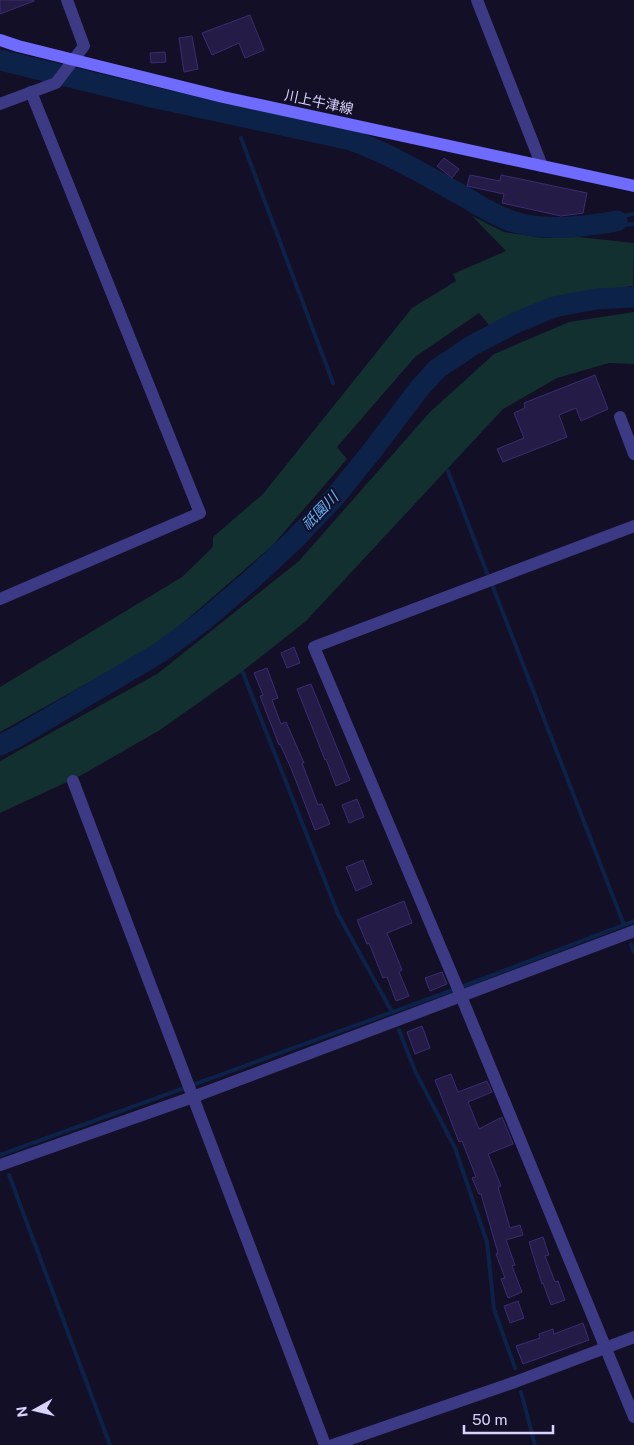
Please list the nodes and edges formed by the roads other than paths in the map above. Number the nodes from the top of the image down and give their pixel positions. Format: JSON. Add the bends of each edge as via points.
{"nodes":[{"id":1,"x":66,"y":0,"type":"edge"},
{"id":2,"x":477,"y":0,"type":"edge"},
{"id":3,"x":0,"y":40,"type":"edge"},
{"id":4,"x":74,"y":60,"type":"junction"},
{"id":5,"x":31,"y":92,"type":"junction"},
{"id":6,"x":0,"y":104,"type":"edge"},
{"id":7,"x":542,"y":166,"type":"junction"},
{"id":8,"x":634,"y":186,"type":"edge"},
{"id":9,"x":620,"y":417,"type":"dead end"},
{"id":10,"x":634,"y":454,"type":"edge"},
{"id":11,"x":634,"y":526,"type":"edge"},
{"id":12,"x":0,"y":599,"type":"edge"},
{"id":13,"x":73,"y":781,"type":"dead end"},
{"id":14,"x":634,"y":931,"type":"edge"},
{"id":15,"x":461,"y":996,"type":"junction"},
{"id":16,"x":193,"y":1097,"type":"junction"},
{"id":17,"x":0,"y":1166,"type":"edge"},
{"id":18,"x":634,"y":1337,"type":"edge"},
{"id":19,"x":606,"y":1347,"type":"junction"},
{"id":20,"x":634,"y":1417,"type":"edge"},
{"id":21,"x":325,"y":1445,"type":"edge"},
{"id":22,"x":333,"y":1445,"type":"edge"}],
"edges":[{"from":1,"to":4,"type":"street","via":[[84,46]]},
{"from":2,"to":7,"type":"street"},
{"from":3,"to":4,"type":"main road","name":"川上牛津線"},
{"from":4,"to":5,"type":"street","via":[[56,83]]},
{"from":4,"to":7,"type":"main road","name":"川上牛津線","via":[[223,97]]},
{"from":5,"to":6,"type":"street"},
{"from":5,"to":12,"type":"street","via":[[200,513]]},
{"from":7,"to":8,"type":"main road","name":"川上牛津線"},
{"from":9,"to":10,"type":"street"},
{"from":11,"to":15,"type":"street","via":[[314,647]]},
{"from":13,"to":16,"type":"street"},
{"from":14,"to":15,"type":"street"},
{"from":15,"to":16,"type":"street"},
{"from":15,"to":19,"type":"street"},
{"from":16,"to":17,"type":"street"},
{"from":16,"to":21,"type":"street"},
{"from":18,"to":19,"type":"street"},
{"from":19,"to":20,"type":"street"},
{"from":19,"to":22,"type":"street"}]}
